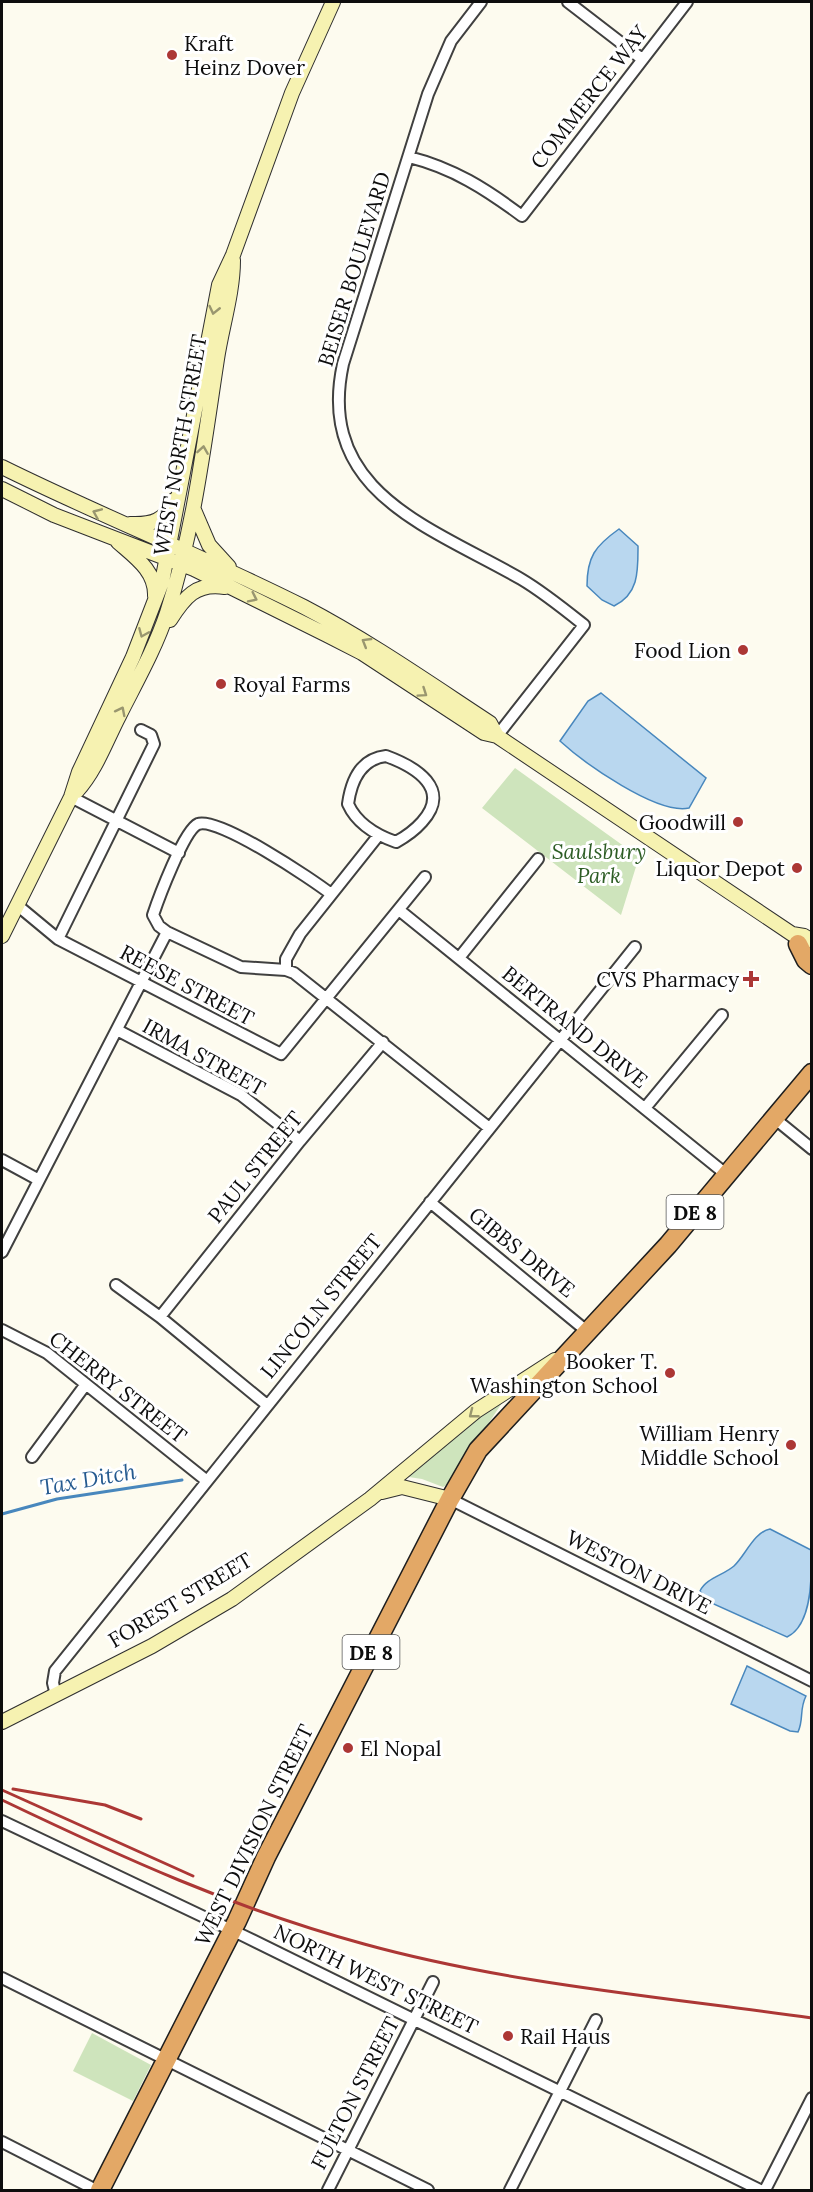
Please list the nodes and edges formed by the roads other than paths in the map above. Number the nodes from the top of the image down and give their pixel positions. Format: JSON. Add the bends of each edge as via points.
{"nodes":[{"id":1,"x":333,"y":2,"type":"edge"},
{"id":2,"x":481,"y":2,"type":"edge"},
{"id":3,"x":568,"y":2,"type":"edge"},
{"id":4,"x":687,"y":2,"type":"edge"},
{"id":5,"x":642,"y":59,"type":"junction"},
{"id":6,"x":409,"y":157,"type":"junction"},
{"id":7,"x":233,"y":255,"type":"junction"},
{"id":8,"x":2,"y":467,"type":"edge"},
{"id":9,"x":182,"y":481,"type":"junction"},
{"id":10,"x":2,"y":489,"type":"edge"},
{"id":11,"x":194,"y":508,"type":"junction"},
{"id":12,"x":123,"y":524,"type":"junction"},
{"id":13,"x":112,"y":537,"type":"junction"},
{"id":14,"x":169,"y":551,"type":"junction"},
{"id":15,"x":183,"y":557,"type":"junction"},
{"id":16,"x":235,"y":574,"type":"junction"},
{"id":17,"x":233,"y":589,"type":"junction"},
{"id":18,"x":153,"y":607,"type":"junction"},
{"id":19,"x":152,"y":650,"type":"junction"},
{"id":20,"x":141,"y":730,"type":"dead end"},
{"id":21,"x":497,"y":736,"type":"junction"},
{"id":22,"x":71,"y":797,"type":"junction"},
{"id":23,"x":116,"y":820,"type":"junction"},
{"id":24,"x":378,"y":836,"type":"junction"},
{"id":25,"x":179,"y":853,"type":"junction"},
{"id":26,"x":538,"y":859,"type":"dead end"},
{"id":27,"x":425,"y":877,"type":"dead end"},
{"id":28,"x":331,"y":894,"type":"junction"},
{"id":29,"x":17,"y":905,"type":"junction"},
{"id":30,"x":399,"y":910,"type":"junction"},
{"id":31,"x":167,"y":932,"type":"junction"},
{"id":32,"x":2,"y":936,"type":"edge"},
{"id":33,"x":58,"y":939,"type":"junction"},
{"id":34,"x":803,"y":943,"type":"edge"},
{"id":35,"x":635,"y":947,"type":"dead end"},
{"id":36,"x":459,"y":958,"type":"junction"},
{"id":37,"x":812,"y":965,"type":"edge"},
{"id":38,"x":286,"y":970,"type":"junction"},
{"id":39,"x":140,"y":984,"type":"junction"},
{"id":40,"x":327,"y":998,"type":"junction"},
{"id":41,"x":722,"y":1015,"type":"dead end"},
{"id":42,"x":117,"y":1030,"type":"junction"},
{"id":43,"x":559,"y":1039,"type":"junction"},
{"id":44,"x":383,"y":1042,"type":"junction"},
{"id":45,"x":812,"y":1073,"type":"edge"},
{"id":46,"x":645,"y":1108,"type":"junction"},
{"id":47,"x":774,"y":1118,"type":"junction"},
{"id":48,"x":488,"y":1127,"type":"junction"},
{"id":49,"x":300,"y":1141,"type":"junction"},
{"id":50,"x":812,"y":1149,"type":"edge"},
{"id":51,"x":2,"y":1160,"type":"edge"},
{"id":52,"x":727,"y":1174,"type":"junction"},
{"id":53,"x":39,"y":1180,"type":"junction"},
{"id":54,"x":430,"y":1202,"type":"junction"},
{"id":55,"x":2,"y":1252,"type":"edge"},
{"id":56,"x":116,"y":1285,"type":"dead end"},
{"id":57,"x":160,"y":1317,"type":"junction"},
{"id":58,"x":2,"y":1330,"type":"edge"},
{"id":59,"x":589,"y":1333,"type":"junction"},
{"id":60,"x":574,"y":1347,"type":"junction"},
{"id":61,"x":86,"y":1384,"type":"junction"},
{"id":62,"x":267,"y":1405,"type":"junction"},
{"id":63,"x":32,"y":1457,"type":"dead end"},
{"id":64,"x":207,"y":1481,"type":"junction"},
{"id":65,"x":369,"y":1499,"type":"junction"},
{"id":66,"x":450,"y":1499,"type":"junction"},
{"id":67,"x":812,"y":1680,"type":"edge"},
{"id":68,"x":56,"y":1695,"type":"junction"},
{"id":69,"x":2,"y":1722,"type":"edge"},
{"id":70,"x":2,"y":1821,"type":"edge"},
{"id":71,"x":232,"y":1930,"type":"junction"},
{"id":72,"x":2,"y":1978,"type":"edge"},
{"id":73,"x":433,"y":1982,"type":"dead end"},
{"id":74,"x":414,"y":2019,"type":"junction"},
{"id":75,"x":596,"y":2020,"type":"dead end"},
{"id":76,"x":166,"y":2060,"type":"junction"},
{"id":77,"x":560,"y":2092,"type":"junction"},
{"id":78,"x":812,"y":2098,"type":"edge"},
{"id":79,"x":2,"y":2142,"type":"edge"},
{"id":80,"x":348,"y":2152,"type":"junction"},
{"id":81,"x":98,"y":2190,"type":"edge"},
{"id":82,"x":328,"y":2190,"type":"edge"},
{"id":83,"x":428,"y":2190,"type":"edge"},
{"id":84,"x":510,"y":2190,"type":"edge"},
{"id":85,"x":760,"y":2190,"type":"edge"},
{"id":86,"x":765,"y":2190,"type":"edge"}],
"edges":[{"from":1,"to":7,"type":"main road","name":"WEST NORTH STREET","via":[[292,93]]},
{"from":2,"to":6,"type":"street","name":"BEISER BOULEVARD","via":[[443,58]]},
{"from":3,"to":5,"type":"street"},
{"from":4,"to":5,"type":"street","name":"COMMERCE WAY"},
{"from":5,"to":6,"type":"street","name":"COMMERCE WAY","via":[[522,216],[469,179]]},
{"from":6,"to":21,"type":"street","name":"BEISER BOULEVARD","via":[[339,382],[341,424],[348,448],[365,480],[396,509],[522,580],[584,625]]},
{"from":7,"to":9,"type":"main road","name":"WEST NORTH STREET","one_way":true,"via":[[217,295]]},
{"from":11,"to":7,"type":"main road","name":"WEST NORTH STREET","one_way":true,"via":[[220,336],[233,280]]},
{"from":12,"to":8,"type":"main road","one_way":true},
{"from":9,"to":12,"type":"main road","via":[[170,509],[161,519]]},
{"from":9,"to":14,"type":"main road","name":"WEST NORTH STREET"},
{"from":10,"to":13,"type":"main road","via":[[54,515]]},
{"from":11,"to":15,"type":"main road","name":"WEST NORTH STREET"},
{"from":11,"to":16,"type":"main road","via":[[209,544]]},
{"from":12,"to":14,"type":"main road"},
{"from":13,"to":14,"type":"main road"},
{"from":13,"to":18,"type":"main road","via":[[149,573],[154,587]]},
{"from":14,"to":15,"type":"main road"},
{"from":14,"to":18,"type":"main road","name":"WEST NORTH STREET"},
{"from":15,"to":16,"type":"main road"},
{"from":15,"to":17,"type":"main road"},
{"from":15,"to":19,"type":"main road","name":"WEST NORTH STREET"},
{"from":21,"to":16,"type":"main road","one_way":true,"via":[[490,723],[374,647]]},
{"from":17,"to":19,"type":"main road","via":[[206,586],[187,595]]},
{"from":17,"to":21,"type":"main road","one_way":true,"via":[[362,653],[484,733]]},
{"from":18,"to":22,"type":"main road","name":"WEST NORTH STREET","one_way":true},
{"from":22,"to":19,"type":"main road","name":"WEST NORTH STREET","one_way":true,"via":[[91,772]]},
{"from":20,"to":23,"type":"street","via":[[151,735],[154,744]]},
{"from":21,"to":34,"type":"main road"},
{"from":22,"to":23,"type":"street"},
{"from":22,"to":29,"type":"main road","name":"WEST NORTH STREET"},
{"from":23,"to":25,"type":"street"},
{"from":23,"to":33,"type":"street"},
{"from":24,"to":24,"type":"street","via":[[396,842],[410,836],[434,805],[430,784],[386,756],[376,757],[357,773],[348,804],[358,820]]},
{"from":24,"to":28,"type":"street"},
{"from":25,"to":28,"type":"street","via":[[191,830],[208,823],[306,874]]},
{"from":25,"to":31,"type":"street","via":[[153,915]]},
{"from":26,"to":36,"type":"street"},
{"from":27,"to":30,"type":"street","name":"REESE STREET"},
{"from":28,"to":38,"type":"street","via":[[288,954]]},
{"from":29,"to":32,"type":"main road","name":"WEST NORTH STREET"},
{"from":29,"to":33,"type":"street","name":"REESE STREET"},
{"from":30,"to":36,"type":"street","name":"BERTRAND DRIVE"},
{"from":30,"to":40,"type":"street","name":"REESE STREET"},
{"from":31,"to":38,"type":"street","via":[[241,967]]},
{"from":31,"to":39,"type":"street"},
{"from":33,"to":39,"type":"street","name":"REESE STREET"},
{"from":34,"to":37,"type":"highway","via":[[806,960]]},
{"from":35,"to":43,"type":"street","name":"LINCOLN STREET"},
{"from":36,"to":43,"type":"street","name":"BERTRAND DRIVE"},
{"from":38,"to":40,"type":"street"},
{"from":39,"to":40,"type":"street","name":"REESE STREET","via":[[281,1054]]},
{"from":39,"to":42,"type":"street"},
{"from":40,"to":44,"type":"street"},
{"from":41,"to":46,"type":"street"},
{"from":42,"to":49,"type":"street","name":"IRMA STREET","via":[[241,1095]]},
{"from":42,"to":53,"type":"street"},
{"from":43,"to":46,"type":"street","name":"BERTRAND DRIVE"},
{"from":43,"to":48,"type":"street","name":"LINCOLN STREET"},
{"from":44,"to":48,"type":"street"},
{"from":44,"to":49,"type":"street","name":"PAUL STREET"},
{"from":45,"to":47,"type":"highway","name":"FOREST STREET","number":"DE 8"},
{"from":46,"to":52,"type":"street","name":"BERTRAND DRIVE"},
{"from":47,"to":50,"type":"street"},
{"from":47,"to":52,"type":"highway","name":"FOREST STREET","number":"DE 8"},
{"from":48,"to":54,"type":"street","name":"LINCOLN STREET"},
{"from":49,"to":57,"type":"street","name":"PAUL STREET"},
{"from":51,"to":53,"type":"street"},
{"from":52,"to":59,"type":"highway","name":"FOREST STREET","number":"DE 8"},
{"from":53,"to":55,"type":"street"},
{"from":54,"to":59,"type":"street","name":"GIBBS DRIVE"},
{"from":54,"to":62,"type":"street","name":"LINCOLN STREET"},
{"from":56,"to":57,"type":"street"},
{"from":57,"to":62,"type":"street"},
{"from":58,"to":61,"type":"street","name":"CHERRY STREET","via":[[47,1353]]},
{"from":59,"to":60,"type":"highway","name":"FOREST STREET","number":"DE 8"},
{"from":60,"to":65,"type":"main road","name":"FOREST STREET","one_way":true,"via":[[476,1411]]},
{"from":60,"to":66,"type":"highway","name":"FOREST STREET","number":"DE 8","via":[[478,1450]]},
{"from":61,"to":63,"type":"street"},
{"from":61,"to":64,"type":"street","name":"CHERRY STREET"},
{"from":62,"to":64,"type":"street","name":"LINCOLN STREET"},
{"from":64,"to":68,"type":"street","name":"LINCOLN STREET","via":[[55,1671]]},
{"from":65,"to":66,"type":"main road","name":"FOREST STREET","via":[[402,1487]]},
{"from":65,"to":68,"type":"main road","name":"FOREST STREET","via":[[232,1599]]},
{"from":66,"to":67,"type":"street","name":"WESTON DRIVE"},
{"from":66,"to":71,"type":"highway","name":"WEST DIVISION STREET","number":"DE 8"},
{"from":68,"to":69,"type":"main road","name":"FOREST STREET"},
{"from":70,"to":71,"type":"street","name":"NORTH WEST STREET"},
{"from":71,"to":74,"type":"street","name":"NORTH WEST STREET"},
{"from":71,"to":76,"type":"highway","name":"WEST DIVISION STREET","number":"DE 8"},
{"from":72,"to":76,"type":"street"},
{"from":73,"to":74,"type":"street","name":"FULTON STREET"},
{"from":74,"to":77,"type":"street","name":"NORTH WEST STREET"},
{"from":74,"to":80,"type":"street","name":"FULTON STREET"},
{"from":75,"to":77,"type":"street"},
{"from":76,"to":80,"type":"street"},
{"from":76,"to":81,"type":"highway","name":"WEST DIVISION STREET","number":"DE 8"},
{"from":77,"to":84,"type":"street"},
{"from":77,"to":85,"type":"street","name":"NORTH WEST STREET"},
{"from":78,"to":86,"type":"street"},
{"from":79,"to":81,"type":"street"},
{"from":80,"to":82,"type":"street","name":"FULTON STREET"},
{"from":80,"to":83,"type":"street"}]}
